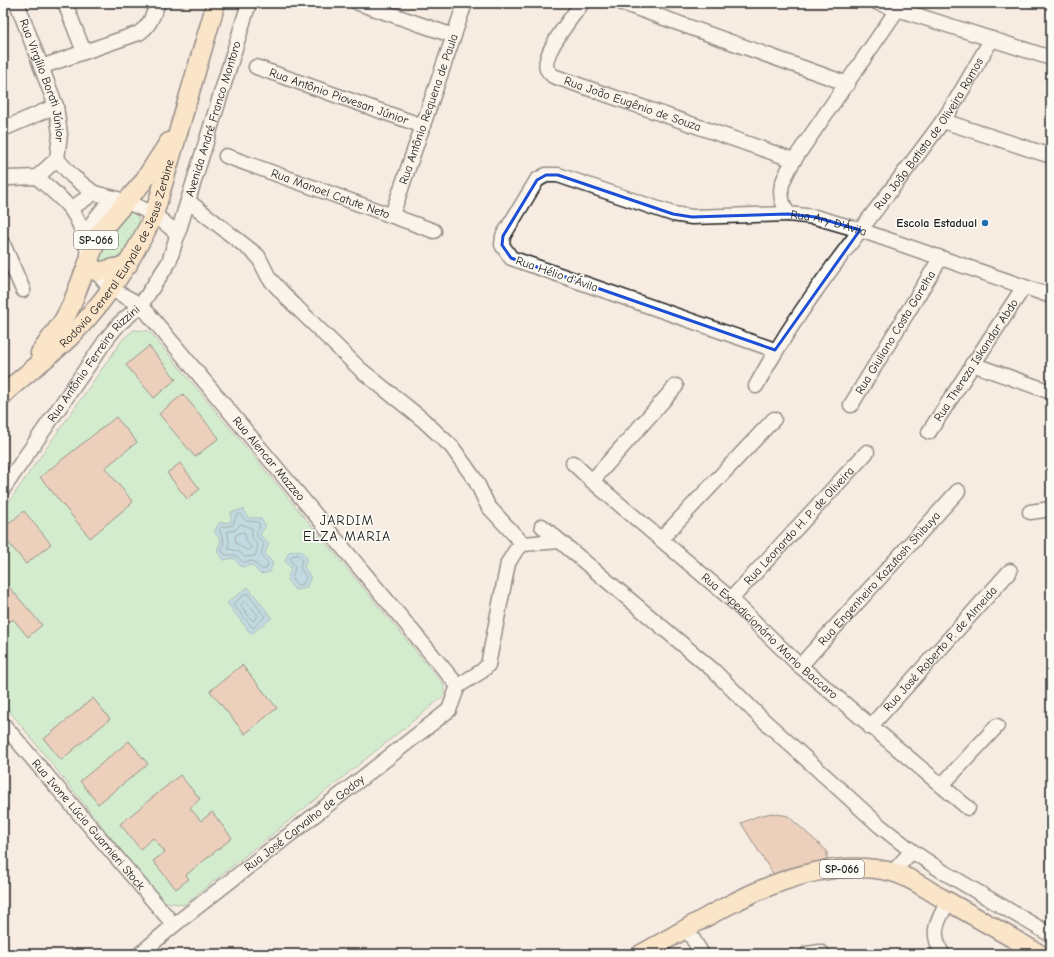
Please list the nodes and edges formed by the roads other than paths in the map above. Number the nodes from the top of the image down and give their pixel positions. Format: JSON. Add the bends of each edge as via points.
{"nodes":[{"id":1,"x":17,"y":3,"type":"edge"},
{"id":2,"x":65,"y":3,"type":"edge"},
{"id":3,"x":158,"y":3,"type":"edge"},
{"id":4,"x":216,"y":3,"type":"edge"},
{"id":5,"x":249,"y":3,"type":"edge"},
{"id":6,"x":358,"y":3,"type":"edge"},
{"id":7,"x":465,"y":3,"type":"edge"},
{"id":8,"x":582,"y":3,"type":"edge"},
{"id":9,"x":622,"y":3,"type":"edge"},
{"id":10,"x":878,"y":3,"type":"edge"},
{"id":11,"x":897,"y":10,"type":"junction"},
{"id":12,"x":454,"y":36,"type":"junction"},
{"id":13,"x":992,"y":39,"type":"junction"},
{"id":14,"x":84,"y":52,"type":"junction"},
{"id":15,"x":1051,"y":58,"type":"edge"},
{"id":16,"x":41,"y":67,"type":"junction"},
{"id":17,"x":256,"y":67,"type":"dead end"},
{"id":18,"x":848,"y":84,"type":"junction"},
{"id":19,"x":56,"y":106,"type":"junction"},
{"id":20,"x":184,"y":112,"type":"junction"},
{"id":21,"x":943,"y":121,"type":"junction"},
{"id":22,"x":423,"y":126,"type":"junction"},
{"id":23,"x":3,"y":129,"type":"edge"},
{"id":24,"x":226,"y":156,"type":"dead end"},
{"id":25,"x":1051,"y":156,"type":"edge"},
{"id":26,"x":57,"y":159,"type":"junction"},
{"id":27,"x":794,"y":160,"type":"junction"},
{"id":28,"x":37,"y":177,"type":"junction"},
{"id":29,"x":5,"y":178,"type":"edge"},
{"id":30,"x":94,"y":193,"type":"junction"},
{"id":31,"x":120,"y":200,"type":"junction"},
{"id":32,"x":188,"y":201,"type":"junction"},
{"id":33,"x":72,"y":208,"type":"junction"},
{"id":34,"x":788,"y":214,"type":"junction"},
{"id":35,"x":154,"y":215,"type":"junction"},
{"id":36,"x":392,"y":215,"type":"junction"},
{"id":37,"x":860,"y":230,"type":"junction"},
{"id":38,"x":434,"y":231,"type":"dead end"},
{"id":39,"x":178,"y":235,"type":"junction"},
{"id":40,"x":3,"y":244,"type":"edge"},
{"id":41,"x":90,"y":258,"type":"junction"},
{"id":42,"x":940,"y":259,"type":"junction"},
{"id":43,"x":128,"y":265,"type":"junction"},
{"id":44,"x":1023,"y":288,"type":"junction"},
{"id":45,"x":112,"y":289,"type":"junction"},
{"id":46,"x":24,"y":290,"type":"dead end"},
{"id":47,"x":1051,"y":296,"type":"edge"},
{"id":48,"x":141,"y":305,"type":"junction"},
{"id":49,"x":775,"y":350,"type":"junction"},
{"id":50,"x":972,"y":364,"type":"junction"},
{"id":51,"x":22,"y":376,"type":"junction"},
{"id":52,"x":676,"y":386,"type":"dead end"},
{"id":53,"x":756,"y":386,"type":"dead end"},
{"id":54,"x":1051,"y":392,"type":"edge"},
{"id":55,"x":3,"y":395,"type":"edge"},
{"id":56,"x":851,"y":405,"type":"dead end"},
{"id":57,"x":774,"y":419,"type":"dead end"},
{"id":58,"x":929,"y":432,"type":"dead end"},
{"id":59,"x":867,"y":452,"type":"dead end"},
{"id":60,"x":573,"y":462,"type":"dead end"},
{"id":61,"x":592,"y":481,"type":"junction"},
{"id":62,"x":3,"y":489,"type":"edge"},
{"id":63,"x":958,"y":491,"type":"dead end"},
{"id":64,"x":1051,"y":509,"type":"edge"},
{"id":65,"x":1030,"y":512,"type":"dead end"},
{"id":66,"x":542,"y":526,"type":"dead end"},
{"id":67,"x":661,"y":539,"type":"junction"},
{"id":68,"x":559,"y":541,"type":"junction"},
{"id":69,"x":523,"y":544,"type":"junction"},
{"id":70,"x":1010,"y":571,"type":"dead end"},
{"id":71,"x":731,"y":599,"type":"junction"},
{"id":72,"x":800,"y":666,"type":"junction"},
{"id":73,"x":458,"y":686,"type":"junction"},
{"id":74,"x":3,"y":724,"type":"edge"},
{"id":75,"x":997,"y":726,"type":"dead end"},
{"id":76,"x":870,"y":727,"type":"junction"},
{"id":77,"x":942,"y":785,"type":"junction"},
{"id":78,"x":968,"y":808,"type":"dead end"},
{"id":79,"x":912,"y":851,"type":"junction"},
{"id":80,"x":893,"y":872,"type":"junction"},
{"id":81,"x":948,"y":901,"type":"junction"},
{"id":82,"x":174,"y":925,"type":"junction"},
{"id":83,"x":687,"y":929,"type":"junction"},
{"id":84,"x":1051,"y":935,"type":"edge"},
{"id":85,"x":140,"y":954,"type":"edge"},
{"id":86,"x":641,"y":954,"type":"edge"},
{"id":87,"x":702,"y":954,"type":"edge"},
{"id":88,"x":942,"y":954,"type":"edge"},
{"id":89,"x":1040,"y":954,"type":"edge"}],
"edges":[{"from":1,"to":16,"type":"street","name":"Rua Virgílio Borati Júnior"},
{"from":2,"to":14,"type":"street"},
{"from":3,"to":14,"type":"street","via":[[145,30]]},
{"from":4,"to":20,"type":"main road","name":"Rodovia General Euryale de Jesus Zerbine","number":"SP-066"},
{"from":5,"to":32,"type":"street","name":"Avenida André Franco Montoro"},
{"from":6,"to":12,"type":"street"},
{"from":7,"to":12,"type":"street","name":"Rua Antônio Requena de Paula"},
{"from":8,"to":27,"type":"street","name":"Rua João Eugênio de Souza","via":[[549,51],[547,69],[553,76]]},
{"from":9,"to":18,"type":"street"},
{"from":10,"to":11,"type":"street"},
{"from":11,"to":13,"type":"street"},
{"from":11,"to":18,"type":"street","name":"Rua Ary D'Ávila"},
{"from":12,"to":22,"type":"street","name":"Rua Antônio Requena de Paula"},
{"from":13,"to":15,"type":"street"},
{"from":13,"to":21,"type":"street","name":"Rua João Batista de Oliveira Ramos"},
{"from":14,"to":16,"type":"street"},
{"from":16,"to":19,"type":"street","name":"Rua Virgílio Borati Júnior"},
{"from":17,"to":22,"type":"street","name":"Rua Antônio Piovesan Júnior"},
{"from":18,"to":27,"type":"street","name":"Rua Ary D'Ávila"},
{"from":19,"to":23,"type":"street"},
{"from":19,"to":26,"type":"street","name":"Rua Virgílio Borati Júnior","via":[[60,134]]},
{"from":20,"to":31,"type":"main road","name":"Rodovia General Euryale de Jesus Zerbine","number":"SP-066","via":[[158,159]]},
{"from":20,"to":35,"type":"main road","name":"Rodovia General Euryale de Jesus Zerbine","number":"SP-066"},
{"from":21,"to":25,"type":"street"},
{"from":21,"to":37,"type":"street","name":"Rua João Batista de Oliveira Ramos"},
{"from":22,"to":36,"type":"street","name":"Rua Antônio Requena de Paula"},
{"from":24,"to":36,"type":"street","name":"Rua Manoel Catute Neto"},
{"from":26,"to":28,"type":"street"},
{"from":26,"to":30,"type":"street","via":[[72,176]]},
{"from":27,"to":34,"type":"street","name":"Rua Ary D'Ávila","via":[[780,190]]},
{"from":28,"to":29,"type":"street"},
{"from":28,"to":33,"type":"street"},
{"from":30,"to":31,"type":"street"},
{"from":30,"to":33,"type":"street"},
{"from":31,"to":35,"type":"street"},
{"from":31,"to":41,"type":"main road","name":"Rodovia General Euryale de Jesus Zerbine","number":"SP-066","via":[[100,232]]},
{"from":32,"to":39,"type":"street","name":"Avenida André Franco Montoro"},
{"from":32,"to":69,"type":"street","via":[[258,256],[269,278],[289,300],[361,370],[452,447],[476,481],[488,506]]},
{"from":33,"to":41,"type":"street","via":[[80,223]]},
{"from":34,"to":37,"type":"street","name":"Rua Ary D'Ávila","via":[[814,217]]},
{"from":34,"to":49,"type":"street","name":"Rua Hélio d'Ávila","via":[[692,217],[673,214],[558,175],[546,175],[537,180],[503,236],[502,245],[511,258]]},
{"from":35,"to":39,"type":"street"},
{"from":35,"to":43,"type":"main road","name":"Rodovia General Euryale de Jesus Zerbine","number":"SP-066"},
{"from":36,"to":38,"type":"street","name":"Rua Manoel Catute Neto"},
{"from":37,"to":42,"type":"street","name":"Rua Ary D'Ávila"},
{"from":37,"to":49,"type":"street","name":"Rua João Batista de Oliveira Ramos"},
{"from":39,"to":48,"type":"street","name":"Rua Antônio Ferreira Rizzini","via":[[169,262]]},
{"from":40,"to":46,"type":"street"},
{"from":41,"to":43,"type":"main road"},
{"from":41,"to":45,"type":"street"},
{"from":41,"to":51,"type":"main road","name":"Rodovia General Euryale de Jesus Zerbine","number":"SP-066","via":[[64,321]]},
{"from":42,"to":44,"type":"street","name":"Rua Ary D'Ávila"},
{"from":42,"to":56,"type":"street","name":"Rua Giuliano Costa Garelha"},
{"from":43,"to":45,"type":"main road","name":"Rodovia General Euryale de Jesus Zerbine","number":"SP-066"},
{"from":44,"to":47,"type":"street","name":"Rua Ary D'Ávila"},
{"from":44,"to":50,"type":"street","name":"Rua Thereza Iskandar Abdo"},
{"from":45,"to":48,"type":"street"},
{"from":45,"to":51,"type":"main road","name":"Rodovia General Euryale de Jesus Zerbine","number":"SP-066","via":[[70,337]]},
{"from":48,"to":62,"type":"street","name":"Rua Antônio Ferreira Rizzini","via":[[119,324],[108,338]]},
{"from":48,"to":73,"type":"street","name":"Rua Alencar Mazzeo"},
{"from":49,"to":53,"type":"street","name":"Rua João Batista de Oliveira Ramos"},
{"from":50,"to":54,"type":"street"},
{"from":50,"to":58,"type":"street","name":"Rua Thereza Iskandar Abdo"},
{"from":51,"to":55,"type":"main road","name":"Rodovia General Euryale de Jesus Zerbine","number":"SP-066"},
{"from":52,"to":61,"type":"street"},
{"from":57,"to":67,"type":"street"},
{"from":59,"to":71,"type":"street","name":"Rua Leonardo H. P. de Oliveira"},
{"from":60,"to":61,"type":"street","name":"Rua Expedicionário Mario Baccaro"},
{"from":61,"to":67,"type":"street","name":"Rua Expedicionário Mario Baccaro"},
{"from":63,"to":72,"type":"street","name":"Rua Engenheiro Kazutosh Shibuya"},
{"from":64,"to":65,"type":"street"},
{"from":66,"to":68,"type":"street"},
{"from":67,"to":71,"type":"street","name":"Rua Expedicionário Mario Baccaro"},
{"from":68,"to":69,"type":"street"},
{"from":68,"to":79,"type":"street","via":[[713,670],[820,773]]},
{"from":69,"to":73,"type":"street","via":[[508,563],[488,665]]},
{"from":70,"to":76,"type":"street","name":"Rua José Roberto P. de Almeida"},
{"from":71,"to":72,"type":"street","name":"Rua Expedicionário Mario Baccaro"},
{"from":72,"to":76,"type":"street","name":"Rua Expedicionário Mario Baccaro"},
{"from":73,"to":82,"type":"street","name":"Rua José Carvalho de Godoy","via":[[449,710]]},
{"from":74,"to":82,"type":"street","name":"Rua Ivone Lúcia Guarnieri Stock"},
{"from":75,"to":77,"type":"street"},
{"from":76,"to":77,"type":"street","name":"Rua Expedicionário Mario Baccaro"},
{"from":77,"to":78,"type":"street","name":"Rua Expedicionário Mario Baccaro"},
{"from":79,"to":80,"type":"street"},
{"from":79,"to":84,"type":"street"},
{"from":80,"to":81,"type":"main road","number":"SP-066"},
{"from":80,"to":83,"type":"main road","number":"SP-066","via":[[846,869],[797,876],[754,892]]},
{"from":81,"to":88,"type":"street","via":[[934,937]]},
{"from":81,"to":89,"type":"main road","number":"SP-066"},
{"from":82,"to":85,"type":"street","name":"Rua José Carvalho de Godoy"},
{"from":83,"to":86,"type":"main road","number":"SP-066"},
{"from":83,"to":87,"type":"street"}]}
